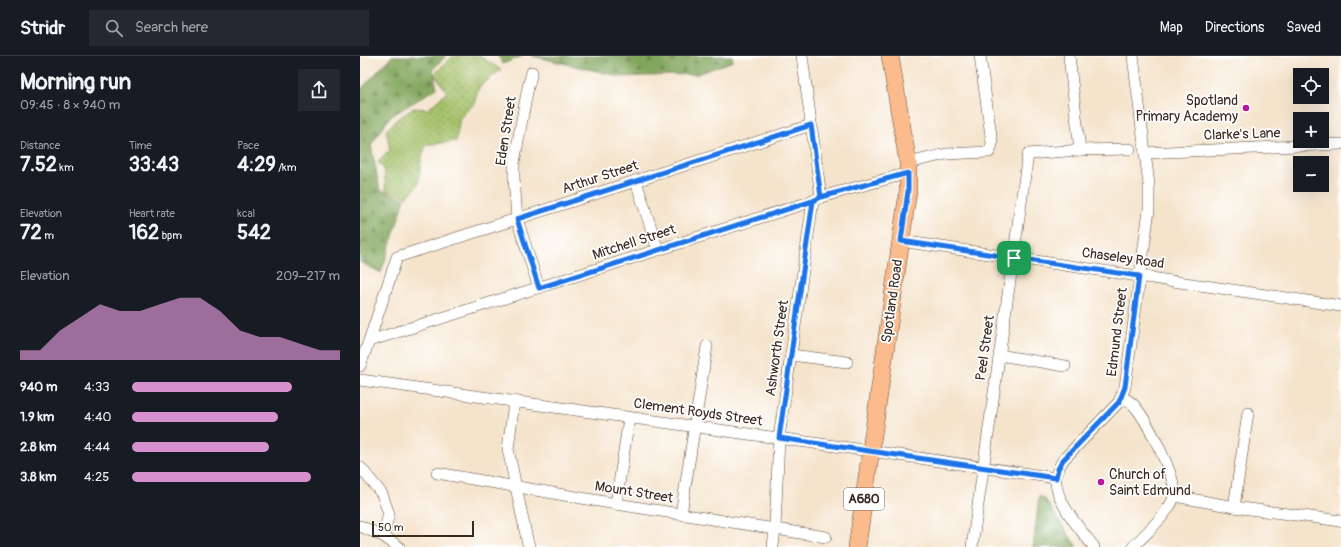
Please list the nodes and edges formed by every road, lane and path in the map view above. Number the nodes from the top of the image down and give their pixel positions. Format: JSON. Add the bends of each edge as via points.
{"nodes":[{"id":1,"x":802,"y":56,"type":"edge"},
{"id":2,"x":890,"y":56,"type":"edge"},
{"id":3,"x":980,"y":56,"type":"edge"},
{"id":4,"x":1069,"y":56,"type":"edge"},
{"id":5,"x":1133,"y":56,"type":"edge"},
{"id":6,"x":532,"y":72,"type":"dead end"},
{"id":7,"x":811,"y":125,"type":"junction"},
{"id":8,"x":1341,"y":144,"type":"edge"},
{"id":9,"x":1130,"y":149,"type":"dead end"},
{"id":10,"x":1080,"y":150,"type":"junction"},
{"id":11,"x":1145,"y":153,"type":"junction"},
{"id":12,"x":908,"y":168,"type":"junction"},
{"id":13,"x":636,"y":181,"type":"junction"},
{"id":14,"x":817,"y":199,"type":"junction"},
{"id":15,"x":517,"y":219,"type":"junction"},
{"id":16,"x":901,"y":241,"type":"junction"},
{"id":17,"x":658,"y":250,"type":"junction"},
{"id":18,"x":1014,"y":258,"type":"junction"},
{"id":19,"x":1139,"y":276,"type":"junction"},
{"id":20,"x":539,"y":288,"type":"junction"},
{"id":21,"x":1341,"y":306,"type":"edge"},
{"id":22,"x":370,"y":342,"type":"junction"},
{"id":23,"x":707,"y":346,"type":"dead end"},
{"id":24,"x":791,"y":355,"type":"junction"},
{"id":25,"x":999,"y":355,"type":"junction"},
{"id":26,"x":847,"y":362,"type":"dead end"},
{"id":27,"x":360,"y":366,"type":"edge"},
{"id":28,"x":1065,"y":366,"type":"dead end"},
{"id":29,"x":360,"y":380,"type":"edge"},
{"id":30,"x":1122,"y":397,"type":"junction"},
{"id":31,"x":514,"y":402,"type":"junction"},
{"id":32,"x":1248,"y":413,"type":"dead end"},
{"id":33,"x":629,"y":418,"type":"junction"},
{"id":34,"x":696,"y":427,"type":"junction"},
{"id":35,"x":779,"y":438,"type":"junction"},
{"id":36,"x":871,"y":451,"type":"junction"},
{"id":37,"x":360,"y":467,"type":"edge"},
{"id":38,"x":984,"y":468,"type":"junction"},
{"id":39,"x":437,"y":473,"type":"dead end"},
{"id":40,"x":1056,"y":478,"type":"junction"},
{"id":41,"x":515,"y":487,"type":"junction"},
{"id":42,"x":1175,"y":496,"type":"junction"},
{"id":43,"x":616,"y":504,"type":"junction"},
{"id":44,"x":1234,"y":507,"type":"junction"},
{"id":45,"x":681,"y":514,"type":"junction"},
{"id":46,"x":1341,"y":521,"type":"edge"},
{"id":47,"x":360,"y":526,"type":"edge"},
{"id":48,"x":775,"y":528,"type":"junction"},
{"id":49,"x":382,"y":536,"type":"junction"},
{"id":50,"x":826,"y":537,"type":"dead end"},
{"id":51,"x":399,"y":547,"type":"edge"},
{"id":52,"x":530,"y":547,"type":"edge"},
{"id":53,"x":773,"y":547,"type":"edge"},
{"id":54,"x":858,"y":547,"type":"edge"},
{"id":55,"x":972,"y":547,"type":"edge"},
{"id":56,"x":1094,"y":547,"type":"edge"},
{"id":57,"x":1133,"y":547,"type":"edge"}],
"edges":[{"from":1,"to":7,"type":"street","name":"Ashworth Street"},
{"from":2,"to":12,"type":"main road","name":"Spotland Road","number":"A680"},
{"from":3,"to":12,"type":"street","via":[[992,143],[989,152],[946,154]]},
{"from":4,"to":10,"type":"street"},
{"from":5,"to":11,"type":"street","name":"Edmund Street"},
{"from":6,"to":15,"type":"street","name":"Eden Street","via":[[514,163]]},
{"from":7,"to":13,"type":"street","name":"Arthur Street"},
{"from":7,"to":14,"type":"street","name":"Ashworth Street"},
{"from":8,"to":11,"type":"street","name":"Clarke's Lane"},
{"from":9,"to":10,"type":"street"},
{"from":10,"to":18,"type":"street","name":"Peel Street","via":[[1028,154]]},
{"from":11,"to":19,"type":"street","name":"Edmund Street","via":[[1149,210]]},
{"from":12,"to":14,"type":"street","name":"Mitchell Street"},
{"from":12,"to":16,"type":"main road","name":"Spotland Road","number":"A680","via":[[908,191]]},
{"from":13,"to":15,"type":"street","name":"Arthur Street"},
{"from":13,"to":17,"type":"street"},
{"from":14,"to":17,"type":"street","name":"Mitchell Street"},
{"from":14,"to":24,"type":"street","name":"Ashworth Street"},
{"from":15,"to":20,"type":"street","name":"Eden Street"},
{"from":15,"to":22,"type":"street","name":"Arthur Street","via":[[397,257]]},
{"from":16,"to":18,"type":"street","name":"Chaseley Road"},
{"from":16,"to":36,"type":"main road","name":"Spotland Road","number":"A680"},
{"from":17,"to":20,"type":"street","name":"Mitchell Street"},
{"from":18,"to":19,"type":"street","name":"Chaseley Road"},
{"from":18,"to":25,"type":"street","name":"Peel Street"},
{"from":19,"to":21,"type":"street","name":"Chaseley Road"},
{"from":19,"to":30,"type":"street","name":"Edmund Street"},
{"from":20,"to":22,"type":"street","name":"Mitchell Street"},
{"from":22,"to":27,"type":"street"},
{"from":23,"to":34,"type":"street"},
{"from":24,"to":26,"type":"street"},
{"from":24,"to":35,"type":"street","name":"Ashworth Street"},
{"from":25,"to":28,"type":"street"},
{"from":25,"to":38,"type":"street","name":"Peel Street"},
{"from":29,"to":31,"type":"street","name":"Clement Royds Street"},
{"from":30,"to":40,"type":"street","via":[[1063,460]]},
{"from":30,"to":42,"type":"street","via":[[1132,403],[1147,424],[1171,473]]},
{"from":31,"to":33,"type":"street","name":"Clement Royds Street"},
{"from":31,"to":41,"type":"street","via":[[508,449]]},
{"from":32,"to":44,"type":"street"},
{"from":33,"to":34,"type":"street","name":"Clement Royds Street"},
{"from":33,"to":43,"type":"street"},
{"from":34,"to":35,"type":"street","name":"Clement Royds Street"},
{"from":34,"to":45,"type":"street"},
{"from":35,"to":36,"type":"street","name":"Clement Royds Street"},
{"from":35,"to":48,"type":"street","name":"Ashworth Street"},
{"from":36,"to":38,"type":"street","name":"Clement Royds Street"},
{"from":36,"to":54,"type":"main road","name":"Spotland Road","number":"A680"},
{"from":37,"to":49,"type":"street","via":[[382,494],[389,514]]},
{"from":38,"to":40,"type":"street","name":"Clement Royds Street"},
{"from":38,"to":55,"type":"street","name":"Peel Street"},
{"from":39,"to":41,"type":"street","name":"Mount Street"},
{"from":40,"to":56,"type":"street","via":[[1060,498]]},
{"from":41,"to":43,"type":"street","name":"Mount Street"},
{"from":41,"to":52,"type":"street"},
{"from":42,"to":44,"type":"street"},
{"from":42,"to":57,"type":"street","via":[[1169,509]]},
{"from":43,"to":45,"type":"street","name":"Mount Street"},
{"from":44,"to":46,"type":"street"},
{"from":45,"to":48,"type":"street","name":"Mount Street"},
{"from":47,"to":49,"type":"street"},
{"from":48,"to":50,"type":"street","name":"Mount Street"},
{"from":48,"to":53,"type":"street","name":"Ashworth Street"},
{"from":49,"to":51,"type":"street"}]}
